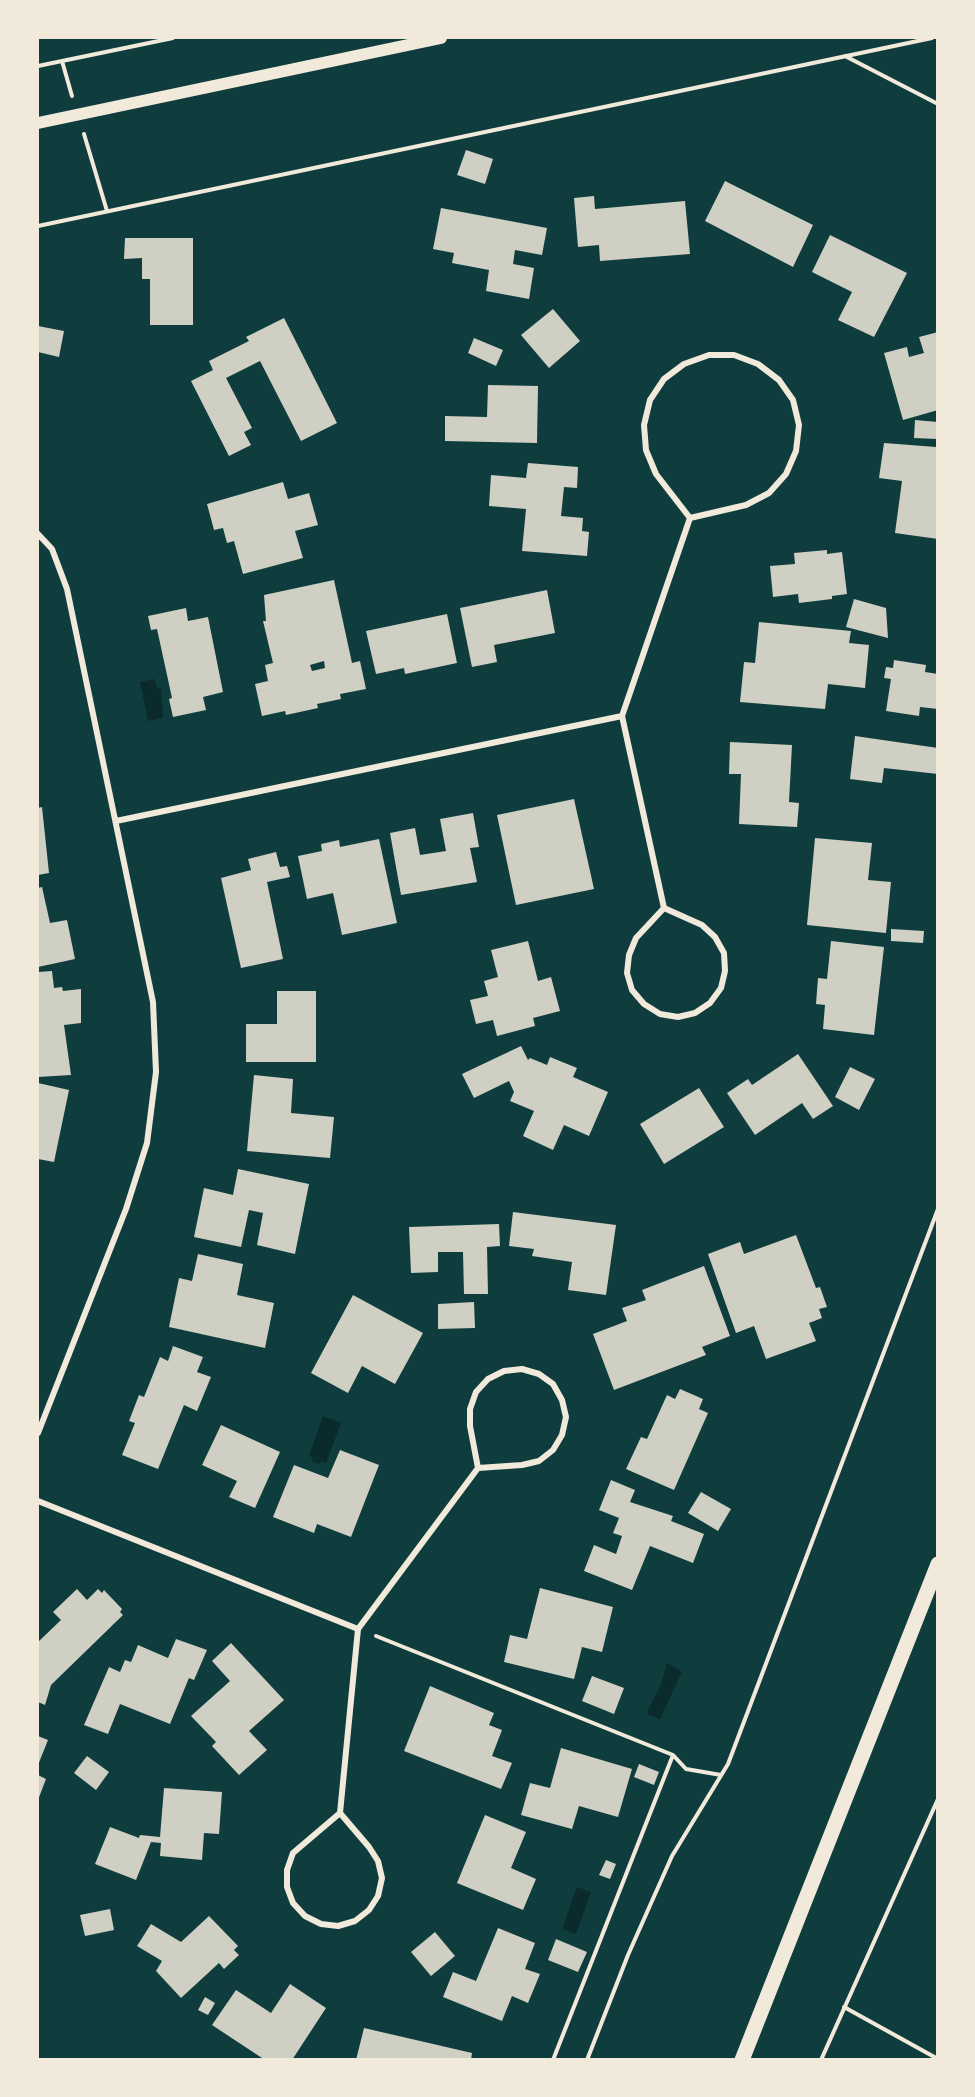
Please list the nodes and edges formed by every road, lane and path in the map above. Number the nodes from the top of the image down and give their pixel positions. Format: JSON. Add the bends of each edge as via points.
{"nodes":[{"id":1,"x":173,"y":38,"type":"edge"},
{"id":2,"x":441,"y":38,"type":"edge"},
{"id":3,"x":932,"y":38,"type":"edge"},
{"id":4,"x":844,"y":56,"type":"junction"},
{"id":5,"x":38,"y":66,"type":"edge"},
{"id":6,"x":938,"y":104,"type":"edge"},
{"id":7,"x":38,"y":123,"type":"edge"},
{"id":8,"x":38,"y":226,"type":"edge"},
{"id":9,"x":690,"y":518,"type":"junction"},
{"id":10,"x":38,"y":534,"type":"edge"},
{"id":11,"x":622,"y":716,"type":"junction"},
{"id":12,"x":116,"y":821,"type":"junction"},
{"id":13,"x":664,"y":908,"type":"junction"},
{"id":14,"x":938,"y":1209,"type":"edge"},
{"id":15,"x":38,"y":1433,"type":"edge"},
{"id":16,"x":478,"y":1468,"type":"junction"},
{"id":17,"x":38,"y":1501,"type":"edge"},
{"id":18,"x":938,"y":1564,"type":"edge"},
{"id":19,"x":358,"y":1629,"type":"junction"},
{"id":20,"x":673,"y":1755,"type":"junction"},
{"id":21,"x":721,"y":1775,"type":"junction"},
{"id":22,"x":938,"y":1799,"type":"edge"},
{"id":23,"x":340,"y":1813,"type":"junction"},
{"id":24,"x":844,"y":2007,"type":"junction"},
{"id":25,"x":938,"y":2059,"type":"edge"},
{"id":26,"x":553,"y":2060,"type":"edge"},
{"id":27,"x":586,"y":2060,"type":"edge"},
{"id":28,"x":742,"y":2060,"type":"edge"},
{"id":29,"x":821,"y":2060,"type":"edge"}],
"edges":[{"from":1,"to":5,"type":"path"},
{"from":2,"to":7,"type":"main road"},
{"from":3,"to":4,"type":"path"},
{"from":4,"to":6,"type":"path"},
{"from":4,"to":8,"type":"path"},
{"from":9,"to":9,"type":"street","via":[[656,474],[646,450],[644,425],[650,400],[664,379],[684,364],[709,355],[734,355],[765,369],[779,380],[792,400],[799,426],[796,451],[786,474],[769,493],[746,505]]},
{"from":9,"to":11,"type":"street"},
{"from":10,"to":12,"type":"street","via":[[52,549],[62,569]]},
{"from":11,"to":12,"type":"street"},
{"from":11,"to":13,"type":"street"},
{"from":12,"to":15,"type":"street","via":[[153,1002],[156,1072],[147,1143],[126,1209]]},
{"from":13,"to":13,"type":"street","via":[[702,925],[724,953],[721,988],[710,1003],[695,1013],[678,1017],[660,1014],[644,1004],[627,973],[636,939]]},
{"from":14,"to":21,"type":"path"},
{"from":16,"to":16,"type":"street","via":[[470,1426],[476,1392],[488,1379],[504,1371],[522,1369],[553,1384],[566,1417],[553,1450],[539,1461]]},
{"from":16,"to":19,"type":"street"},
{"from":17,"to":19,"type":"street"},
{"from":18,"to":28,"type":"main road"},
{"from":19,"to":20,"type":"path"},
{"from":19,"to":23,"type":"street"},
{"from":20,"to":21,"type":"path","via":[[686,1769]]},
{"from":20,"to":26,"type":"path"},
{"from":21,"to":27,"type":"path","via":[[672,1856]]},
{"from":22,"to":24,"type":"path"},
{"from":23,"to":23,"type":"street","via":[[369,1847],[382,1878],[378,1896],[369,1910],[355,1921],[338,1926],[321,1924],[305,1916],[287,1887],[287,1870],[293,1853]]},
{"from":24,"to":25,"type":"path"},
{"from":24,"to":29,"type":"path"}]}
